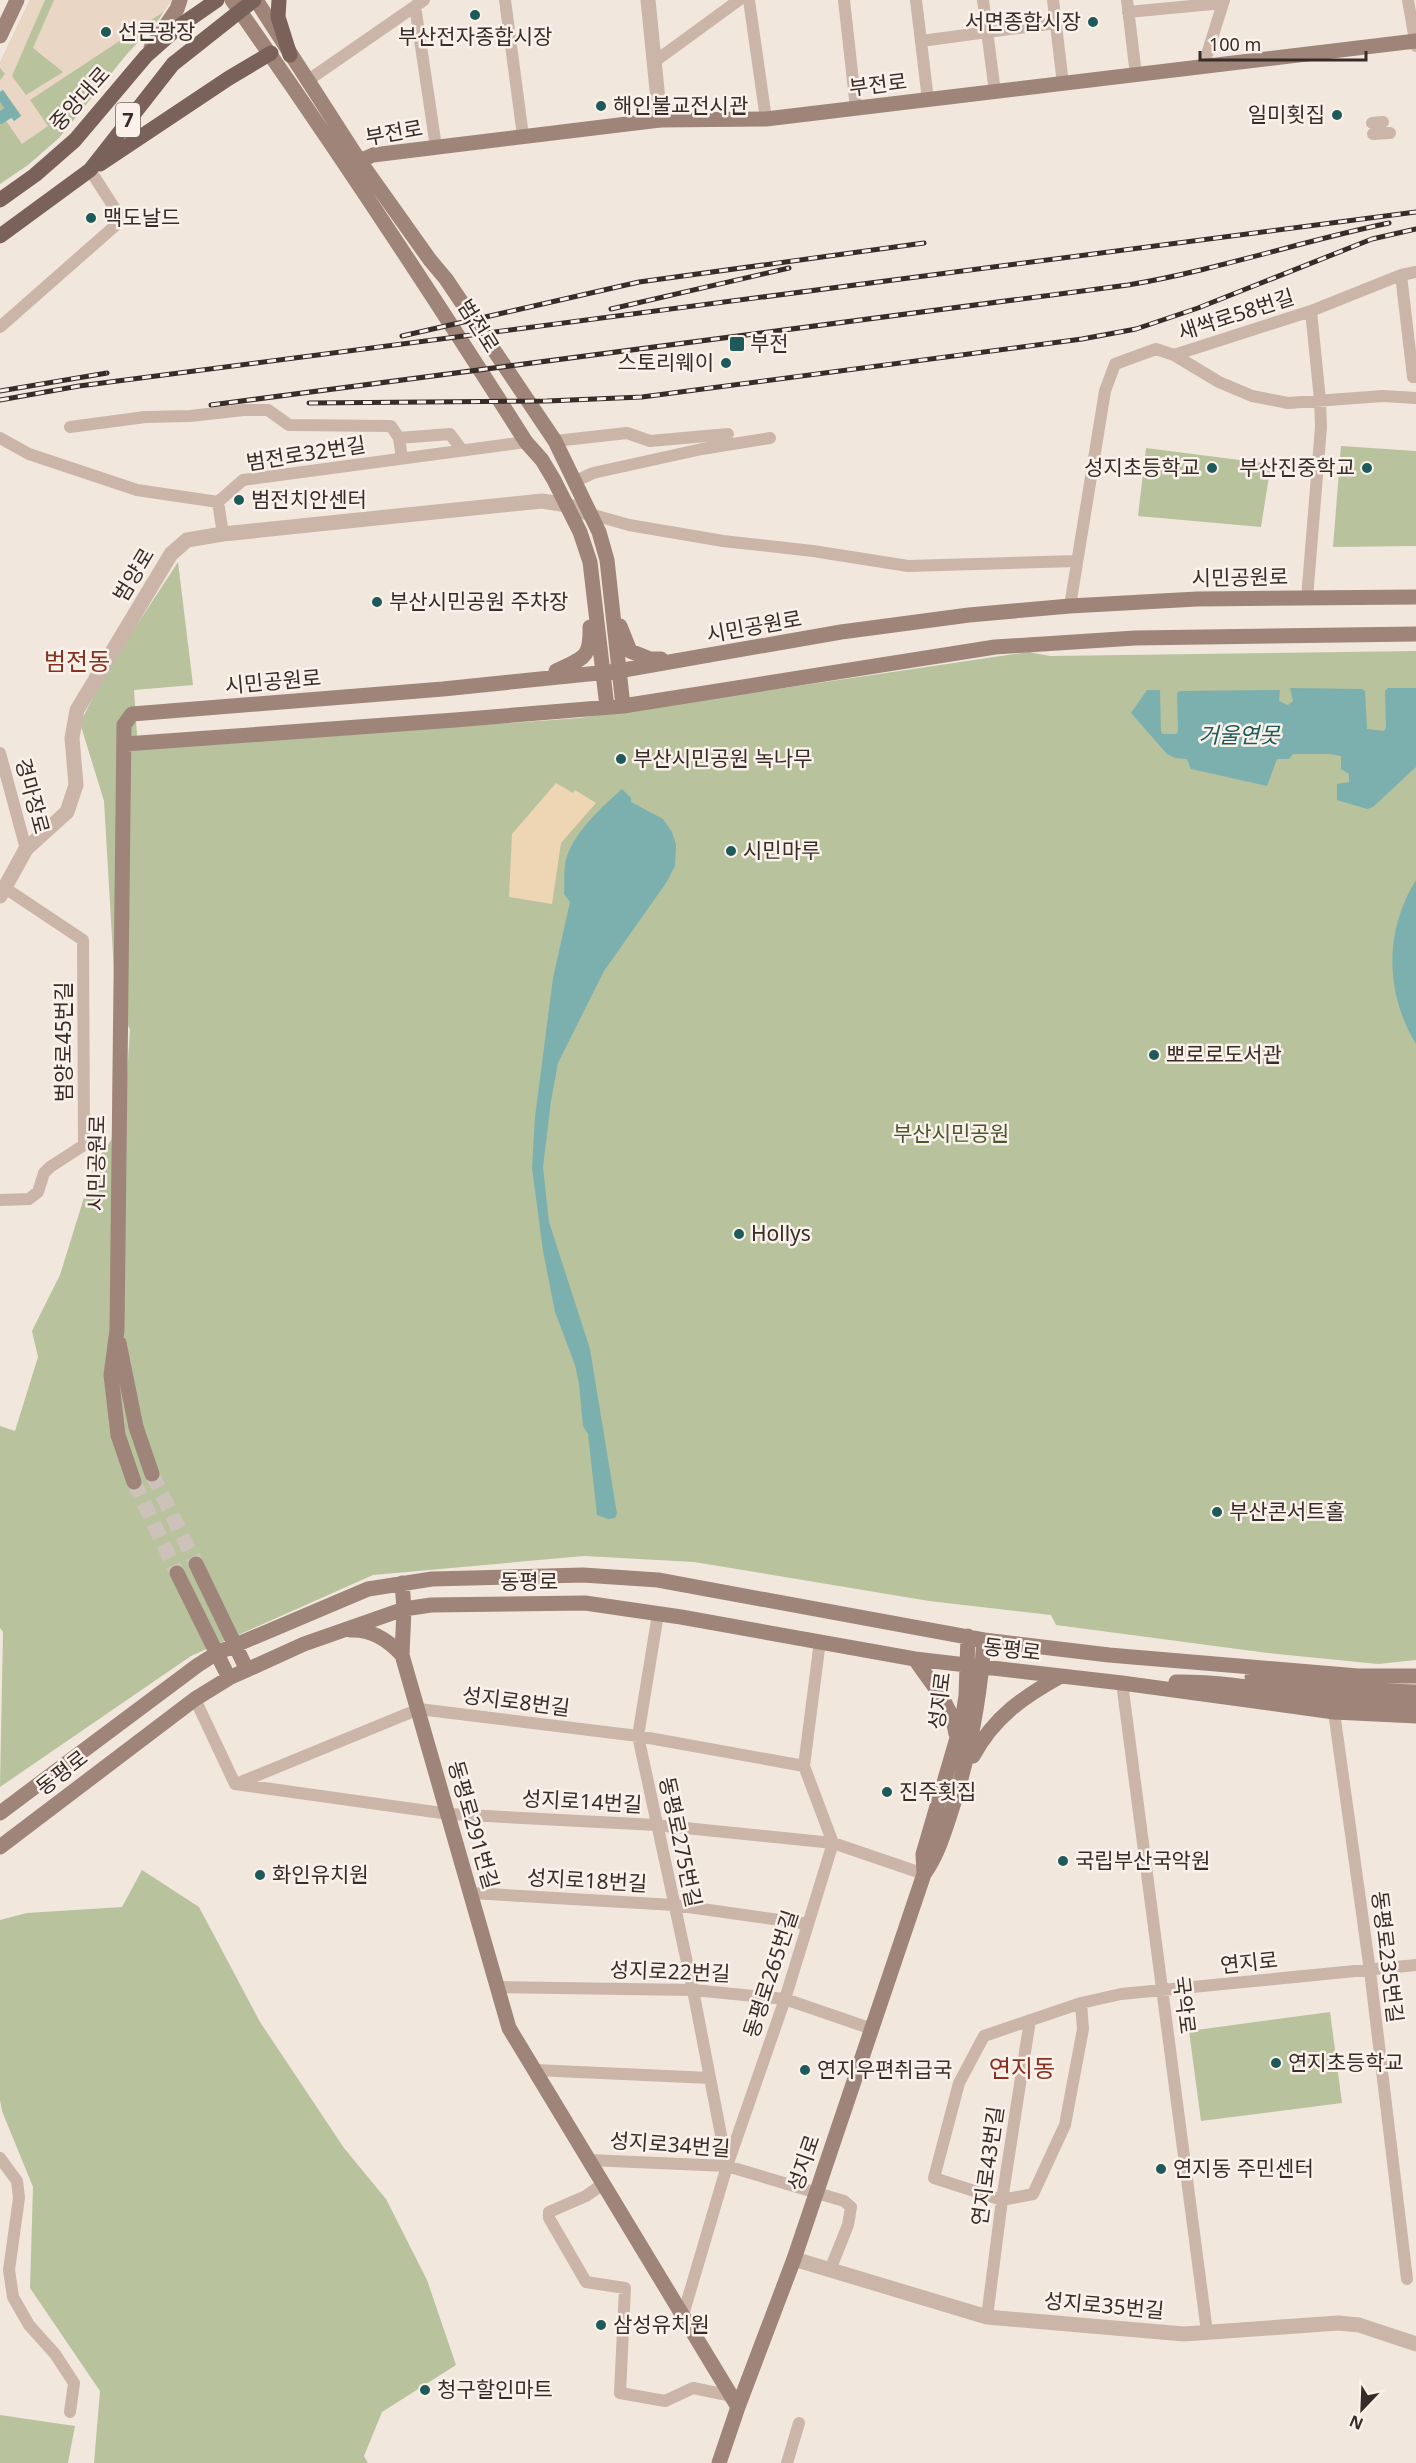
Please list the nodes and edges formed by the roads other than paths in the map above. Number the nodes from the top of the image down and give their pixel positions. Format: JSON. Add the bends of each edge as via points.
{"nodes":[{"id":1,"x":17,"y":0,"type":"edge"},
{"id":2,"x":180,"y":0,"type":"edge"},
{"id":3,"x":217,"y":0,"type":"edge"},
{"id":4,"x":255,"y":0,"type":"edge"},
{"id":5,"x":279,"y":0,"type":"edge"},
{"id":6,"x":505,"y":0,"type":"edge"},
{"id":7,"x":648,"y":0,"type":"edge"},
{"id":8,"x":739,"y":0,"type":"edge"},
{"id":9,"x":749,"y":0,"type":"edge"},
{"id":10,"x":844,"y":0,"type":"edge"},
{"id":11,"x":916,"y":0,"type":"edge"},
{"id":12,"x":983,"y":0,"type":"edge"},
{"id":13,"x":1053,"y":0,"type":"edge"},
{"id":14,"x":1408,"y":0,"type":"edge"},
{"id":15,"x":1224,"y":2,"type":"edge"},
{"id":16,"x":419,"y":3,"type":"edge"},
{"id":17,"x":236,"y":5,"type":"edge"},
{"id":18,"x":1128,"y":6,"type":"edge"},
{"id":19,"x":1056,"y":23,"type":"junction"},
{"id":20,"x":2,"y":27,"type":"edge"},
{"id":21,"x":987,"y":32,"type":"junction"},
{"id":22,"x":921,"y":40,"type":"junction"},
{"id":23,"x":1416,"y":43,"type":"edge"},
{"id":24,"x":271,"y":53,"type":"junction"},
{"id":25,"x":290,"y":55,"type":"junction"},
{"id":26,"x":146,"y":56,"type":"junction"},
{"id":27,"x":654,"y":62,"type":"junction"},
{"id":28,"x":1203,"y":67,"type":"junction"},
{"id":29,"x":1136,"y":75,"type":"junction"},
{"id":30,"x":307,"y":81,"type":"junction"},
{"id":31,"x":1063,"y":84,"type":"junction"},
{"id":32,"x":995,"y":92,"type":"junction"},
{"id":33,"x":928,"y":100,"type":"junction"},
{"id":34,"x":856,"y":108,"type":"junction"},
{"id":35,"x":766,"y":119,"type":"junction"},
{"id":36,"x":660,"y":120,"type":"junction"},
{"id":37,"x":523,"y":136,"type":"junction"},
{"id":38,"x":436,"y":147,"type":"junction"},
{"id":39,"x":354,"y":163,"type":"junction"},
{"id":40,"x":90,"y":170,"type":"junction"},
{"id":41,"x":0,"y":200,"type":"edge"},
{"id":42,"x":0,"y":236,"type":"edge"},
{"id":43,"x":1416,"y":272,"type":"edge"},
{"id":44,"x":1401,"y":275,"type":"junction"},
{"id":45,"x":1311,"y":311,"type":"junction"},
{"id":46,"x":0,"y":327,"type":"edge"},
{"id":47,"x":1174,"y":355,"type":"junction"},
{"id":48,"x":1416,"y":377,"type":"edge"},
{"id":49,"x":1416,"y":398,"type":"edge"},
{"id":50,"x":1320,"y":400,"type":"junction"},
{"id":51,"x":70,"y":427,"type":"dead end"},
{"id":52,"x":728,"y":434,"type":"dead end"},
{"id":53,"x":0,"y":438,"type":"edge"},
{"id":54,"x":399,"y":438,"type":"junction"},
{"id":55,"x":770,"y":438,"type":"dead end"},
{"id":56,"x":555,"y":441,"type":"junction"},
{"id":57,"x":526,"y":442,"type":"junction"},
{"id":58,"x":462,"y":450,"type":"junction"},
{"id":59,"x":402,"y":458,"type":"junction"},
{"id":60,"x":576,"y":481,"type":"junction"},
{"id":61,"x":218,"y":502,"type":"junction"},
{"id":62,"x":567,"y":505,"type":"junction"},
{"id":63,"x":590,"y":514,"type":"junction"},
{"id":64,"x":223,"y":534,"type":"junction"},
{"id":65,"x":1077,"y":561,"type":"junction"},
{"id":66,"x":1416,"y":597,"type":"edge"},
{"id":67,"x":1307,"y":598,"type":"junction"},
{"id":68,"x":1070,"y":606,"type":"junction"},
{"id":69,"x":596,"y":607,"type":"junction"},
{"id":70,"x":612,"y":613,"type":"junction"},
{"id":71,"x":1416,"y":634,"type":"edge"},
{"id":72,"x":679,"y":661,"type":"junction"},
{"id":73,"x":618,"y":671,"type":"junction"},
{"id":74,"x":603,"y":673,"type":"junction"},
{"id":75,"x":546,"y":679,"type":"junction"},
{"id":76,"x":623,"y":706,"type":"junction"},
{"id":77,"x":607,"y":707,"type":"junction"},
{"id":78,"x":125,"y":744,"type":"junction"},
{"id":79,"x":0,"y":753,"type":"edge"},
{"id":80,"x":26,"y":849,"type":"junction"},
{"id":81,"x":3,"y":892,"type":"edge"},
{"id":82,"x":0,"y":1200,"type":"edge"},
{"id":83,"x":117,"y":1330,"type":"junction"},
{"id":84,"x":152,"y":1474,"type":"tunnel mouth"},
{"id":85,"x":134,"y":1482,"type":"tunnel mouth"},
{"id":86,"x":196,"y":1564,"type":"tunnel mouth"},
{"id":87,"x":177,"y":1573,"type":"tunnel mouth"},
{"id":88,"x":402,"y":1583,"type":"junction"},
{"id":89,"x":404,"y":1609,"type":"junction"},
{"id":90,"x":658,"y":1614,"type":"junction"},
{"id":91,"x":341,"y":1630,"type":"junction"},
{"id":92,"x":968,"y":1636,"type":"junction"},
{"id":93,"x":984,"y":1640,"type":"junction"},
{"id":94,"x":820,"y":1641,"type":"junction"},
{"id":95,"x":235,"y":1645,"type":"junction"},
{"id":96,"x":217,"y":1653,"type":"junction"},
{"id":97,"x":402,"y":1655,"type":"junction"},
{"id":98,"x":1109,"y":1655,"type":"junction"},
{"id":99,"x":915,"y":1659,"type":"junction"},
{"id":100,"x":966,"y":1665,"type":"junction"},
{"id":101,"x":982,"y":1667,"type":"junction"},
{"id":102,"x":247,"y":1670,"type":"junction"},
{"id":103,"x":1061,"y":1676,"type":"junction"},
{"id":104,"x":1416,"y":1676,"type":"edge"},
{"id":105,"x":229,"y":1678,"type":"junction"},
{"id":106,"x":1122,"y":1683,"type":"junction"},
{"id":107,"x":1416,"y":1692,"type":"edge"},
{"id":108,"x":1352,"y":1696,"type":"junction"},
{"id":109,"x":195,"y":1699,"type":"junction"},
{"id":110,"x":1416,"y":1704,"type":"edge"},
{"id":111,"x":419,"y":1709,"type":"junction"},
{"id":112,"x":1334,"y":1712,"type":"junction"},
{"id":113,"x":1416,"y":1716,"type":"edge"},
{"id":114,"x":638,"y":1736,"type":"junction"},
{"id":115,"x":957,"y":1739,"type":"junction"},
{"id":116,"x":804,"y":1766,"type":"junction"},
{"id":117,"x":966,"y":1769,"type":"junction"},
{"id":118,"x":235,"y":1784,"type":"junction"},
{"id":119,"x":0,"y":1813,"type":"edge"},
{"id":120,"x":449,"y":1814,"type":"junction"},
{"id":121,"x":656,"y":1825,"type":"junction"},
{"id":122,"x":833,"y":1844,"type":"junction"},
{"id":123,"x":0,"y":1847,"type":"edge"},
{"id":124,"x":924,"y":1874,"type":"junction"},
{"id":125,"x":471,"y":1893,"type":"junction"},
{"id":126,"x":674,"y":1905,"type":"junction"},
{"id":127,"x":808,"y":1924,"type":"junction"},
{"id":128,"x":1416,"y":1965,"type":"edge"},
{"id":129,"x":1370,"y":1971,"type":"junction"},
{"id":130,"x":497,"y":1987,"type":"junction"},
{"id":131,"x":693,"y":1990,"type":"junction"},
{"id":132,"x":1163,"y":1992,"type":"junction"},
{"id":133,"x":785,"y":1998,"type":"junction"},
{"id":134,"x":1081,"y":2003,"type":"junction"},
{"id":135,"x":1030,"y":2020,"type":"junction"},
{"id":136,"x":872,"y":2030,"type":"junction"},
{"id":137,"x":535,"y":2070,"type":"junction"},
{"id":138,"x":710,"y":2078,"type":"junction"},
{"id":139,"x":0,"y":2158,"type":"edge"},
{"id":140,"x":589,"y":2160,"type":"junction"},
{"id":141,"x":727,"y":2166,"type":"junction"},
{"id":142,"x":603,"y":2184,"type":"junction"},
{"id":143,"x":816,"y":2193,"type":"junction"},
{"id":144,"x":1002,"y":2200,"type":"junction"},
{"id":145,"x":794,"y":2259,"type":"junction"},
{"id":146,"x":831,"y":2270,"type":"junction"},
{"id":147,"x":1412,"y":2275,"type":"edge"},
{"id":148,"x":683,"y":2315,"type":"junction"},
{"id":149,"x":987,"y":2317,"type":"junction"},
{"id":150,"x":1207,"y":2332,"type":"junction"},
{"id":151,"x":1416,"y":2344,"type":"edge"},
{"id":152,"x":735,"y":2401,"type":"junction"},
{"id":153,"x":70,"y":2412,"type":"dead end"},
{"id":154,"x":799,"y":2423,"type":"dead end"},
{"id":155,"x":719,"y":2463,"type":"edge"},
{"id":156,"x":787,"y":2463,"type":"edge"}],
"edges":[{"from":1,"to":20,"type":"main road"},
{"from":2,"to":26,"type":"main road"},
{"from":3,"to":26,"type":"main road","name":"중앙대로","number":"7"},
{"from":4,"to":17,"type":"main road","number":"7"},
{"from":4,"to":25,"type":"main road","name":"범전로"},
{"from":5,"to":25,"type":"main road","via":[[278,17]]},
{"from":6,"to":37,"type":"street"},
{"from":7,"to":27,"type":"street"},
{"from":8,"to":27,"type":"street"},
{"from":9,"to":35,"type":"street"},
{"from":10,"to":34,"type":"street"},
{"from":11,"to":22,"type":"street"},
{"from":12,"to":21,"type":"street"},
{"from":13,"to":19,"type":"street"},
{"from":14,"to":23,"type":"street"},
{"from":15,"to":18,"type":"street"},
{"from":15,"to":28,"type":"street"},
{"from":16,"to":30,"type":"street"},
{"from":16,"to":38,"type":"street"},
{"from":17,"to":24,"type":"main road","name":"범전로"},
{"from":17,"to":40,"type":"main road","number":"7","via":[[173,64]]},
{"from":18,"to":29,"type":"street"},
{"from":19,"to":21,"type":"street"},
{"from":19,"to":31,"type":"street"},
{"from":21,"to":22,"type":"street"},
{"from":21,"to":32,"type":"street"},
{"from":22,"to":33,"type":"street"},
{"from":23,"to":28,"type":"main road","name":"부전로"},
{"from":24,"to":39,"type":"main road","name":"범전로"},
{"from":24,"to":40,"type":"main road"},
{"from":25,"to":30,"type":"main road","name":"범전로"},
{"from":26,"to":41,"type":"main road","name":"중앙대로","number":"7","via":[[75,140]]},
{"from":27,"to":36,"type":"street"},
{"from":28,"to":29,"type":"main road","name":"부전로"},
{"from":29,"to":31,"type":"main road","name":"부전로"},
{"from":30,"to":39,"type":"main road","name":"범전로"},
{"from":31,"to":32,"type":"main road","name":"부전로"},
{"from":32,"to":33,"type":"main road","name":"부전로"},
{"from":33,"to":34,"type":"main road","name":"부전로"},
{"from":34,"to":35,"type":"main road","name":"부전로"},
{"from":35,"to":36,"type":"main road","name":"부전로"},
{"from":36,"to":37,"type":"main road","name":"부전로"},
{"from":37,"to":38,"type":"main road","name":"부전로"},
{"from":38,"to":39,"type":"main road","name":"부전로","via":[[373,155]]},
{"from":39,"to":56,"type":"main road","name":"범전로","via":[[446,279]]},
{"from":39,"to":57,"type":"main road","name":"범전로"},
{"from":40,"to":42,"type":"main road","number":"7"},
{"from":40,"to":46,"type":"street","via":[[117,212],[116,225]]},
{"from":43,"to":44,"type":"street","name":"새싹로58번길"},
{"from":44,"to":45,"type":"street","name":"새싹로58번길"},
{"from":44,"to":48,"type":"street"},
{"from":45,"to":47,"type":"street","name":"새싹로58번길"},
{"from":45,"to":50,"type":"street","name":"새싹로58번길"},
{"from":47,"to":50,"type":"street","via":[[1252,396],[1288,403]]},
{"from":47,"to":65,"type":"street","via":[[1156,349],[1115,364],[1105,391]]},
{"from":49,"to":50,"type":"street"},
{"from":50,"to":67,"type":"street","name":"새싹로58번길"},
{"from":51,"to":54,"type":"street","via":[[145,417],[268,410],[289,425],[391,426]]},
{"from":52,"to":56,"type":"street","via":[[650,441],[627,432]]},
{"from":53,"to":61,"type":"street","via":[[29,454],[137,490]]},
{"from":54,"to":58,"type":"street","via":[[450,434]]},
{"from":54,"to":59,"type":"street"},
{"from":55,"to":60,"type":"street","via":[[593,473]]},
{"from":56,"to":60,"type":"main road","name":"범전로"},
{"from":57,"to":58,"type":"street","name":"범전로32번길"},
{"from":57,"to":62,"type":"main road","name":"범전로","via":[[542,460]]},
{"from":58,"to":59,"type":"street","name":"범전로32번길"},
{"from":59,"to":61,"type":"street","name":"범전로32번길","via":[[243,480]]},
{"from":60,"to":63,"type":"main road","name":"범전로"},
{"from":61,"to":64,"type":"street"},
{"from":62,"to":63,"type":"street","name":"범양로"},
{"from":62,"to":64,"type":"street","name":"범양로","via":[[542,501]]},
{"from":62,"to":69,"type":"main road","name":"범전로","via":[[590,562]]},
{"from":63,"to":65,"type":"street","via":[[629,525],[723,541],[908,566]]},
{"from":63,"to":70,"type":"main road","name":"범전로","via":[[606,560]]},
{"from":64,"to":80,"type":"street","name":"범양로","via":[[187,540],[171,554],[77,710],[72,738],[76,785],[67,812]]},
{"from":65,"to":68,"type":"street"},
{"from":66,"to":67,"type":"main road","name":"시민공원로"},
{"from":67,"to":68,"type":"main road","name":"시민공원로"},
{"from":68,"to":72,"type":"main road","name":"시민공원로","via":[[841,632]]},
{"from":69,"to":74,"type":"main road","name":"범전로"},
{"from":69,"to":75,"type":"main road","via":[[584,656]]},
{"from":70,"to":72,"type":"main road","via":[[630,651],[650,659]]},
{"from":70,"to":73,"type":"main road","name":"범전로"},
{"from":71,"to":76,"type":"main road","via":[[1135,638],[995,647]]},
{"from":72,"to":73,"type":"main road","name":"시민공원로"},
{"from":73,"to":74,"type":"main road","name":"시민공원로"},
{"from":73,"to":76,"type":"main road","name":"범전로"},
{"from":74,"to":75,"type":"main road","name":"시민공원로"},
{"from":74,"to":77,"type":"main road","name":"범전로"},
{"from":75,"to":78,"type":"main road","name":"시민공원로","via":[[132,714],[124,725]]},
{"from":76,"to":77,"type":"main road"},
{"from":77,"to":78,"type":"main road"},
{"from":78,"to":83,"type":"main road","name":"시민공원로"},
{"from":79,"to":80,"type":"street","name":"경마장로"},
{"from":80,"to":81,"type":"street","name":"범양로"},
{"from":81,"to":82,"type":"street","name":"범양로45번길","via":[[84,940],[84,1145],[50,1167],[38,1192],[29,1199]]},
{"from":83,"to":84,"type":"main road","name":"시민공원로","via":[[136,1427]]},
{"from":83,"to":85,"type":"main road","name":"시민공원로","via":[[111,1375],[118,1435]]},
{"from":86,"to":95,"type":"main road"},
{"from":87,"to":96,"type":"main road"},
{"from":88,"to":89,"type":"main road","name":"동평로291번길"},
{"from":88,"to":92,"type":"main road","name":"동평로","via":[[583,1575],[658,1580]]},
{"from":88,"to":95,"type":"main road","name":"동평로","via":[[368,1589]]},
{"from":89,"to":90,"type":"main road","name":"동평로","via":[[585,1603]]},
{"from":89,"to":91,"type":"main road","name":"동평로"},
{"from":89,"to":97,"type":"main road","name":"동평로291번길"},
{"from":90,"to":94,"type":"main road","name":"동평로"},
{"from":90,"to":114,"type":"street","name":"동평로275번길"},
{"from":91,"to":97,"type":"main road","via":[[372,1632]]},
{"from":91,"to":102,"type":"main road","name":"동평로"},
{"from":92,"to":93,"type":"main road","name":"동평로"},
{"from":92,"to":100,"type":"main road","name":"성지로"},
{"from":93,"to":98,"type":"main road","name":"동평로"},
{"from":93,"to":101,"type":"main road","name":"성지로"},
{"from":94,"to":99,"type":"main road","name":"동평로"},
{"from":94,"to":116,"type":"street"},
{"from":95,"to":96,"type":"main road","name":"동평로"},
{"from":95,"to":102,"type":"main road"},
{"from":96,"to":105,"type":"main road"},
{"from":96,"to":119,"type":"main road","name":"동평로"},
{"from":97,"to":111,"type":"main road","name":"동평로291번길"},
{"from":98,"to":104,"type":"main road","via":[[1358,1676]]},
{"from":98,"to":108,"type":"main road"},
{"from":99,"to":100,"type":"main road","name":"동평로"},
{"from":99,"to":115,"type":"main road","via":[[945,1700]]},
{"from":100,"to":101,"type":"main road","name":"동평로"},
{"from":100,"to":115,"type":"main road","name":"성지로","via":[[966,1696]]},
{"from":101,"to":103,"type":"main road","name":"동평로"},
{"from":101,"to":117,"type":"main road","name":"성지로"},
{"from":102,"to":105,"type":"main road","name":"동평로"},
{"from":103,"to":106,"type":"main road","name":"동평로"},
{"from":103,"to":117,"type":"main road","name":"성지로","via":[[1011,1708],[985,1734]]},
{"from":105,"to":109,"type":"main road","name":"동평로"},
{"from":106,"to":108,"type":"main road","via":[[1206,1682]]},
{"from":106,"to":112,"type":"main road"},
{"from":106,"to":132,"type":"street","name":"국악로"},
{"from":107,"to":108,"type":"main road"},
{"from":108,"to":110,"type":"main road"},
{"from":109,"to":118,"type":"street"},
{"from":109,"to":123,"type":"main road","name":"동평로"},
{"from":111,"to":114,"type":"street","name":"성지로8번길"},
{"from":111,"to":118,"type":"street","name":"성지로8번길"},
{"from":111,"to":120,"type":"main road","name":"동평로291번길"},
{"from":112,"to":113,"type":"main road"},
{"from":112,"to":129,"type":"street","name":"동평로235번길"},
{"from":114,"to":116,"type":"street","name":"성지로8번길"},
{"from":114,"to":121,"type":"street","name":"동평로275번길"},
{"from":115,"to":124,"type":"main road","name":"성지로","via":[[923,1854]]},
{"from":116,"to":122,"type":"street"},
{"from":117,"to":124,"type":"main road","name":"성지로","via":[[935,1859]]},
{"from":118,"to":120,"type":"street","name":"성지로14번길"},
{"from":120,"to":121,"type":"street","name":"성지로14번길"},
{"from":120,"to":125,"type":"main road","name":"동평로291번길"},
{"from":121,"to":122,"type":"street","name":"성지로14번길"},
{"from":121,"to":126,"type":"street","name":"동평로275번길"},
{"from":122,"to":124,"type":"street","name":"성지로14번길"},
{"from":122,"to":127,"type":"street","name":"동평로265번길"},
{"from":124,"to":136,"type":"main road","name":"성지로"},
{"from":125,"to":126,"type":"street","name":"성지로18번길"},
{"from":125,"to":130,"type":"main road","name":"동평로291번길"},
{"from":126,"to":127,"type":"street","name":"성지로18번길"},
{"from":126,"to":131,"type":"street","name":"동평로275번길"},
{"from":127,"to":133,"type":"street","name":"동평로265번길"},
{"from":128,"to":129,"type":"street","name":"연지로"},
{"from":129,"to":132,"type":"street","name":"연지로"},
{"from":129,"to":147,"type":"street","name":"동평로235번길"},
{"from":130,"to":131,"type":"street","name":"성지로22번길"},
{"from":130,"to":137,"type":"main road","name":"동평로291번길","via":[[509,2028]]},
{"from":131,"to":133,"type":"street","name":"성지로22번길"},
{"from":131,"to":138,"type":"street","name":"동평로275번길"},
{"from":132,"to":134,"type":"street","name":"연지로","via":[[1121,1994]]},
{"from":132,"to":150,"type":"street","name":"국악로"},
{"from":133,"to":136,"type":"street","name":"성지로22번길"},
{"from":133,"to":141,"type":"street","name":"동평로265번길"},
{"from":134,"to":135,"type":"street","name":"연지로"},
{"from":134,"to":144,"type":"street","via":[[1083,2029],[1065,2125],[1033,2194]]},
{"from":135,"to":144,"type":"street","name":"연지로43번길"},
{"from":135,"to":144,"type":"street","name":"연지로","via":[[984,2036],[959,2083],[934,2178]]},
{"from":136,"to":143,"type":"main road","name":"성지로"},
{"from":137,"to":138,"type":"street"},
{"from":137,"to":140,"type":"main road","name":"동평로291번길"},
{"from":138,"to":141,"type":"street","name":"동평로275번길"},
{"from":139,"to":153,"type":"street","via":[[17,2181],[19,2198],[9,2270],[13,2297],[74,2384]]},
{"from":140,"to":141,"type":"street","name":"성지로34번길"},
{"from":140,"to":142,"type":"main road","name":"동평로291번길"},
{"from":141,"to":143,"type":"street","name":"성지로34번길"},
{"from":141,"to":148,"type":"street","name":"동평로265번길"},
{"from":142,"to":148,"type":"main road","name":"동평로291번길"},
{"from":142,"to":152,"type":"street","via":[[549,2212],[549,2218],[586,2282],[625,2288],[620,2393],[665,2401],[693,2388]]},
{"from":143,"to":145,"type":"main road","name":"성지로"},
{"from":143,"to":146,"type":"street","name":"성지로34번길","via":[[851,2207]]},
{"from":144,"to":149,"type":"street","name":"연지로43번길"},
{"from":145,"to":146,"type":"street","name":"성지로35번길"},
{"from":145,"to":152,"type":"main road","name":"성지로"},
{"from":146,"to":149,"type":"street","name":"성지로35번길"},
{"from":148,"to":152,"type":"main road","name":"동평로291번길"},
{"from":149,"to":150,"type":"street","name":"성지로35번길","via":[[1184,2334]]},
{"from":150,"to":151,"type":"street","name":"성지로35번길","via":[[1338,2323],[1359,2325]]},
{"from":152,"to":155,"type":"main road","name":"성지로"},
{"from":154,"to":156,"type":"street"}]}
